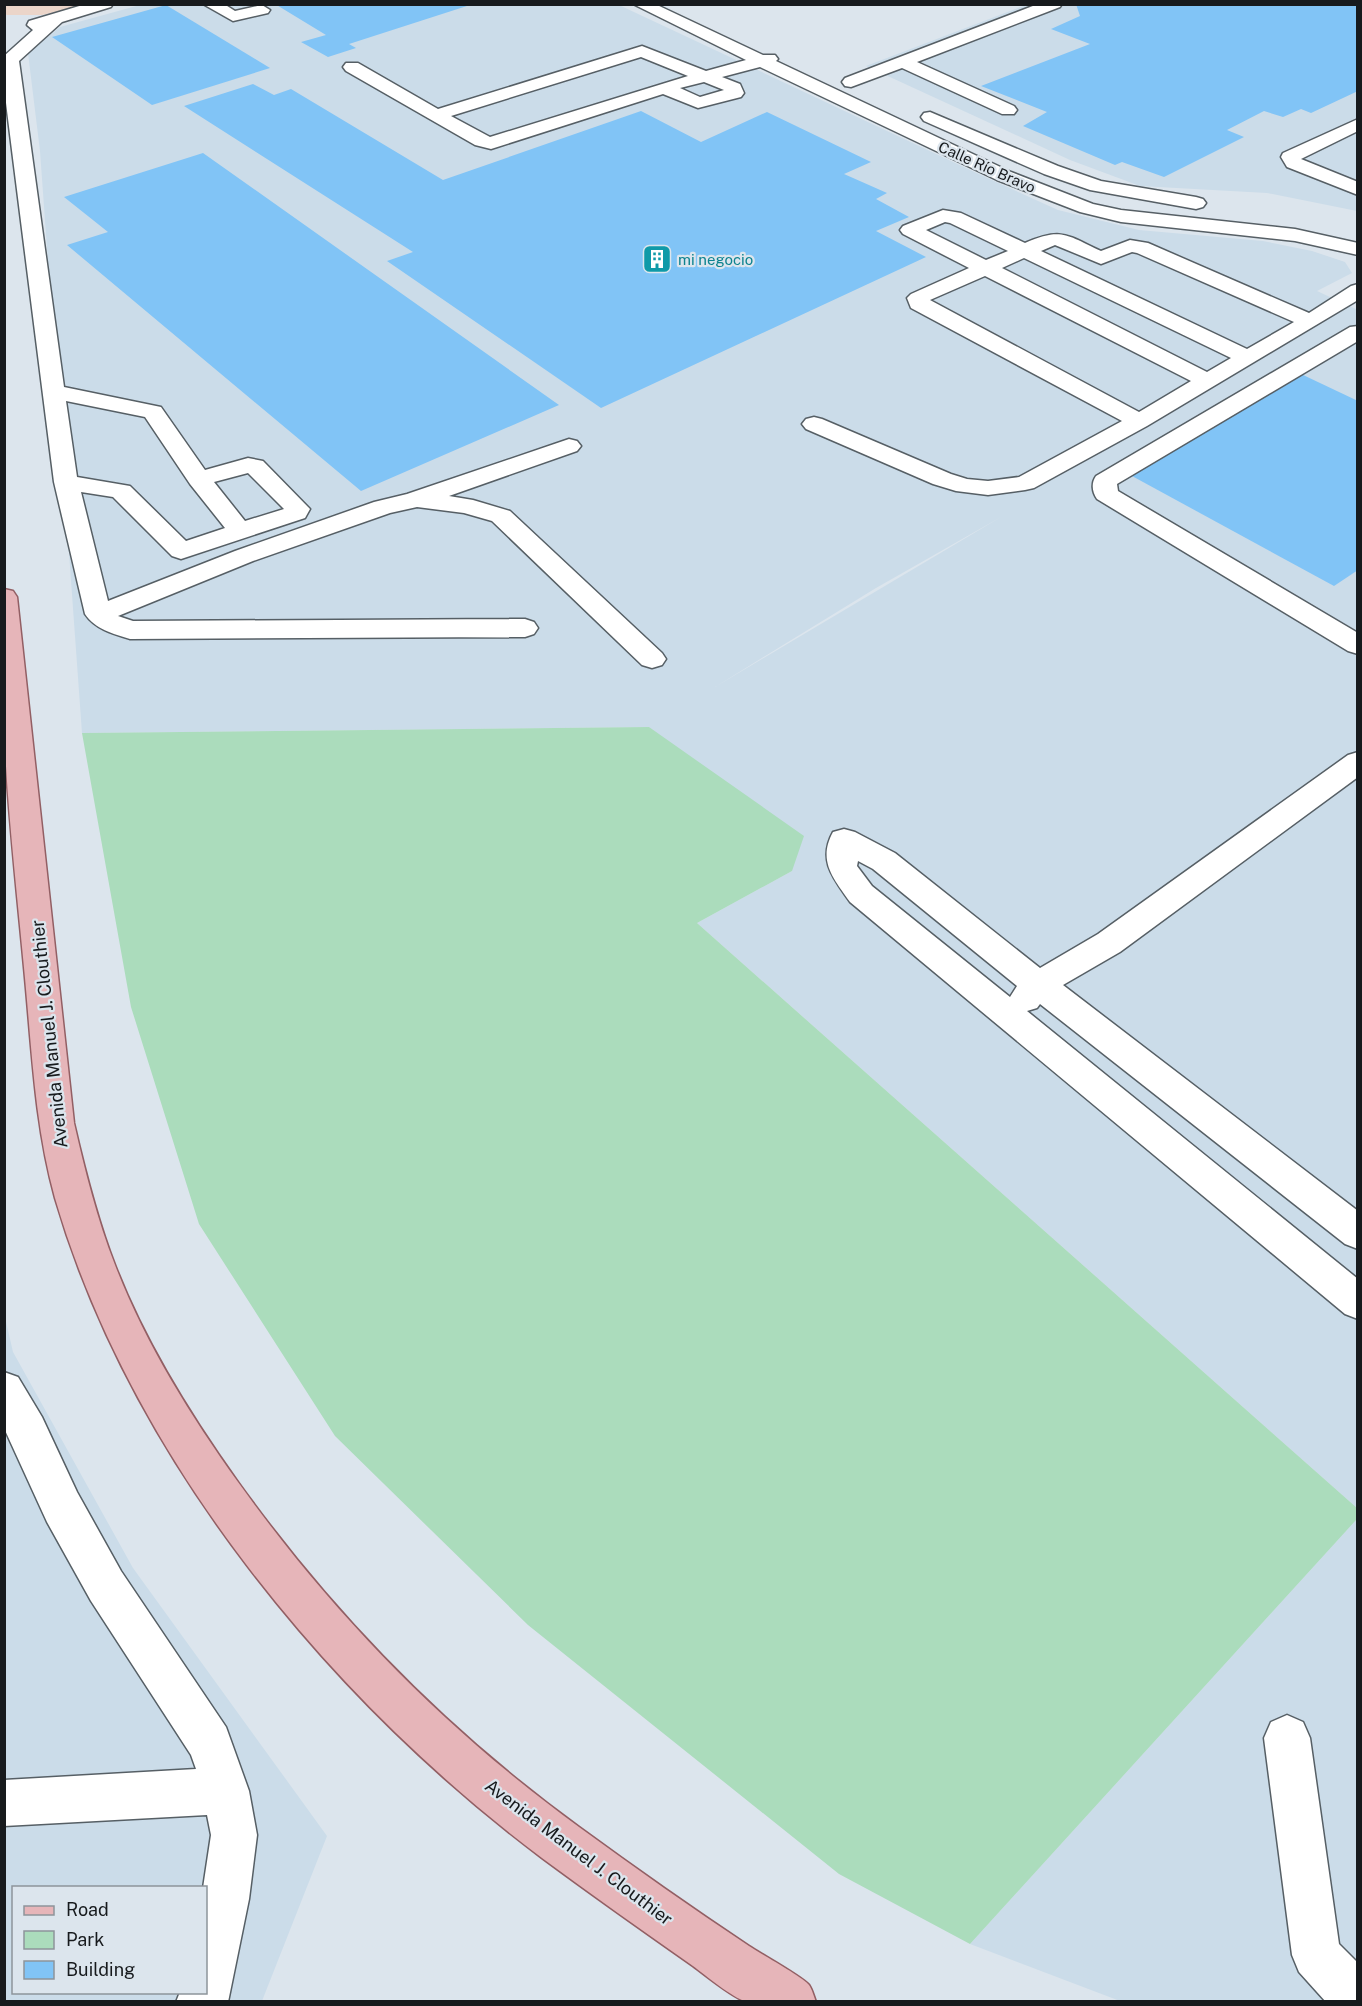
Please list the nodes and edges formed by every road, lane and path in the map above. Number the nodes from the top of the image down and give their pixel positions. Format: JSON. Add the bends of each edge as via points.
{"nodes":[{"id":1,"x":211,"y":4,"type":"edge"},
{"id":2,"x":641,"y":4,"type":"edge"},
{"id":3,"x":679,"y":4,"type":"edge"},
{"id":4,"x":1054,"y":4,"type":"edge"},
{"id":5,"x":97,"y":6,"type":"edge"},
{"id":6,"x":262,"y":10,"type":"dead end"},
{"id":7,"x":56,"y":20,"type":"junction"},
{"id":8,"x":713,"y":20,"type":"junction"},
{"id":9,"x":690,"y":28,"type":"junction"},
{"id":10,"x":15,"y":31,"type":"dead end"},
{"id":11,"x":669,"y":60,"type":"junction"},
{"id":12,"x":761,"y":62,"type":"junction"},
{"id":13,"x":902,"y":62,"type":"junction"},
{"id":14,"x":352,"y":67,"type":"dead end"},
{"id":15,"x":636,"y":71,"type":"dead end"},
{"id":16,"x":832,"y":73,"type":"dead end"},
{"id":17,"x":707,"y":76,"type":"junction"},
{"id":18,"x":851,"y":82,"type":"junction"},
{"id":19,"x":665,"y":88,"type":"junction"},
{"id":20,"x":872,"y":91,"type":"dead end"},
{"id":21,"x":914,"y":110,"type":"dead end"},
{"id":22,"x":1008,"y":110,"type":"dead end"},
{"id":23,"x":436,"y":115,"type":"junction"},
{"id":24,"x":484,"y":123,"type":"dead end"},
{"id":25,"x":1358,"y":124,"type":"edge"},
{"id":26,"x":462,"y":130,"type":"junction"},
{"id":27,"x":1349,"y":164,"type":"dead end"},
{"id":28,"x":1325,"y":177,"type":"junction"},
{"id":29,"x":1358,"y":189,"type":"edge"},
{"id":30,"x":1210,"y":204,"type":"dead end"},
{"id":31,"x":1312,"y":216,"type":"dead end"},
{"id":32,"x":1295,"y":235,"type":"junction"},
{"id":33,"x":1358,"y":249,"type":"edge"},
{"id":34,"x":1026,"y":251,"type":"junction"},
{"id":35,"x":984,"y":268,"type":"junction"},
{"id":36,"x":1358,"y":290,"type":"edge"},
{"id":37,"x":1310,"y":321,"type":"junction"},
{"id":38,"x":1358,"y":332,"type":"edge"},
{"id":39,"x":1248,"y":358,"type":"junction"},
{"id":40,"x":1208,"y":381,"type":"junction"},
{"id":41,"x":53,"y":392,"type":"junction"},
{"id":42,"x":1139,"y":421,"type":"junction"},
{"id":43,"x":814,"y":424,"type":"dead end"},
{"id":44,"x":569,"y":446,"type":"dead end"},
{"id":45,"x":198,"y":478,"type":"junction"},
{"id":46,"x":66,"y":482,"type":"junction"},
{"id":47,"x":414,"y":500,"type":"junction"},
{"id":48,"x":240,"y":531,"type":"junction"},
{"id":49,"x":4,"y":597,"type":"edge"},
{"id":50,"x":98,"y":614,"type":"junction"},
{"id":51,"x":525,"y":628,"type":"dead end"},
{"id":52,"x":1358,"y":645,"type":"edge"},
{"id":53,"x":652,"y":659,"type":"dead end"},
{"id":54,"x":1358,"y":762,"type":"edge"},
{"id":55,"x":1040,"y":984,"type":"junction"},
{"id":56,"x":1007,"y":1016,"type":"junction"},
{"id":57,"x":1358,"y":1233,"type":"edge"},
{"id":58,"x":1358,"y":1302,"type":"edge"},
{"id":59,"x":4,"y":1390,"type":"edge"},
{"id":60,"x":1287,"y":1738,"type":"dead end"},
{"id":61,"x":226,"y":1791,"type":"junction"},
{"id":62,"x":4,"y":1803,"type":"edge"},
{"id":63,"x":207,"y":1989,"type":"edge"},
{"id":64,"x":1358,"y":2000,"type":"edge"},
{"id":65,"x":791,"y":2001,"type":"edge"}],
"edges":[{"from":1,"to":6,"type":"street","via":[[233,16]]},
{"from":2,"to":9,"type":"street","name":"Calle Río Bravo"},
{"from":3,"to":8,"type":"street"},
{"from":4,"to":13,"type":"street"},
{"from":5,"to":7,"type":"street"},
{"from":7,"to":10,"type":"street"},
{"from":7,"to":41,"type":"street","via":[[10,60]]},
{"from":8,"to":9,"type":"street"},
{"from":8,"to":12,"type":"street","via":[[789,54]]},
{"from":9,"to":12,"type":"street","name":"Calle Río Bravo"},
{"from":11,"to":15,"type":"street"},
{"from":11,"to":17,"type":"street"},
{"from":11,"to":23,"type":"street","via":[[640,51]]},
{"from":12,"to":17,"type":"street"},
{"from":12,"to":32,"type":"street","name":"Calle Río Bravo","via":[[1004,176],[1087,208],[1121,216]]},
{"from":13,"to":18,"type":"street"},
{"from":13,"to":22,"type":"street"},
{"from":14,"to":23,"type":"street"},
{"from":16,"to":18,"type":"street"},
{"from":17,"to":19,"type":"street"},
{"from":17,"to":19,"type":"street","via":[[734,88],[735,93],[698,103]]},
{"from":18,"to":20,"type":"street"},
{"from":19,"to":26,"type":"street","via":[[500,142],[482,141]]},
{"from":21,"to":30,"type":"street","name":"Calle Río Bravo","via":[[1097,186]]},
{"from":23,"to":26,"type":"street"},
{"from":24,"to":26,"type":"street"},
{"from":25,"to":28,"type":"street","via":[[1290,157],[1294,163]]},
{"from":27,"to":28,"type":"street"},
{"from":28,"to":29,"type":"street"},
{"from":31,"to":32,"type":"street"},
{"from":32,"to":33,"type":"street","name":"Calle Río Bravo"},
{"from":34,"to":35,"type":"street"},
{"from":34,"to":35,"type":"street","via":[[950,216],[910,230]]},
{"from":34,"to":37,"type":"street","via":[[1055,239],[1101,258],[1130,246],[1141,247]]},
{"from":34,"to":39,"type":"street"},
{"from":35,"to":40,"type":"street"},
{"from":35,"to":42,"type":"street","via":[[920,296],[918,301]]},
{"from":36,"to":37,"type":"street"},
{"from":37,"to":39,"type":"street"},
{"from":38,"to":52,"type":"street","via":[[1105,481],[1106,494]]},
{"from":39,"to":40,"type":"street"},
{"from":40,"to":42,"type":"street"},
{"from":41,"to":45,"type":"street","via":[[153,412]]},
{"from":41,"to":46,"type":"street"},
{"from":42,"to":43,"type":"street","via":[[1025,483],[988,488],[942,479]]},
{"from":44,"to":47,"type":"street"},
{"from":45,"to":48,"type":"street"},
{"from":45,"to":48,"type":"street","via":[[255,466],[298,509],[296,513]]},
{"from":46,"to":48,"type":"street","via":[[121,491],[181,550]]},
{"from":46,"to":50,"type":"street"},
{"from":47,"to":50,"type":"street","via":[[383,507],[244,556]]},
{"from":47,"to":53,"type":"street","via":[[463,503],[501,516]]},
{"from":49,"to":65,"type":"main road","name":"Avenida Manuel J. Clouthier","via":[[64,1172],[86,1240],[149,1378],[239,1521],[296,1594],[441,1746],[528,1819],[750,1977]]},
{"from":50,"to":51,"type":"street","via":[[130,630]]},
{"from":54,"to":55,"type":"street","via":[[1108,943]]},
{"from":55,"to":56,"type":"street"},
{"from":55,"to":56,"type":"street","via":[[884,861],[844,840],[842,868],[861,894]]},
{"from":55,"to":57,"type":"street"},
{"from":56,"to":58,"type":"street"},
{"from":59,"to":61,"type":"street","via":[[106,1586],[210,1743]]},
{"from":60,"to":64,"type":"street","via":[[1316,1955]]},
{"from":61,"to":62,"type":"street"},
{"from":61,"to":63,"type":"street","via":[[234,1836]]}]}
